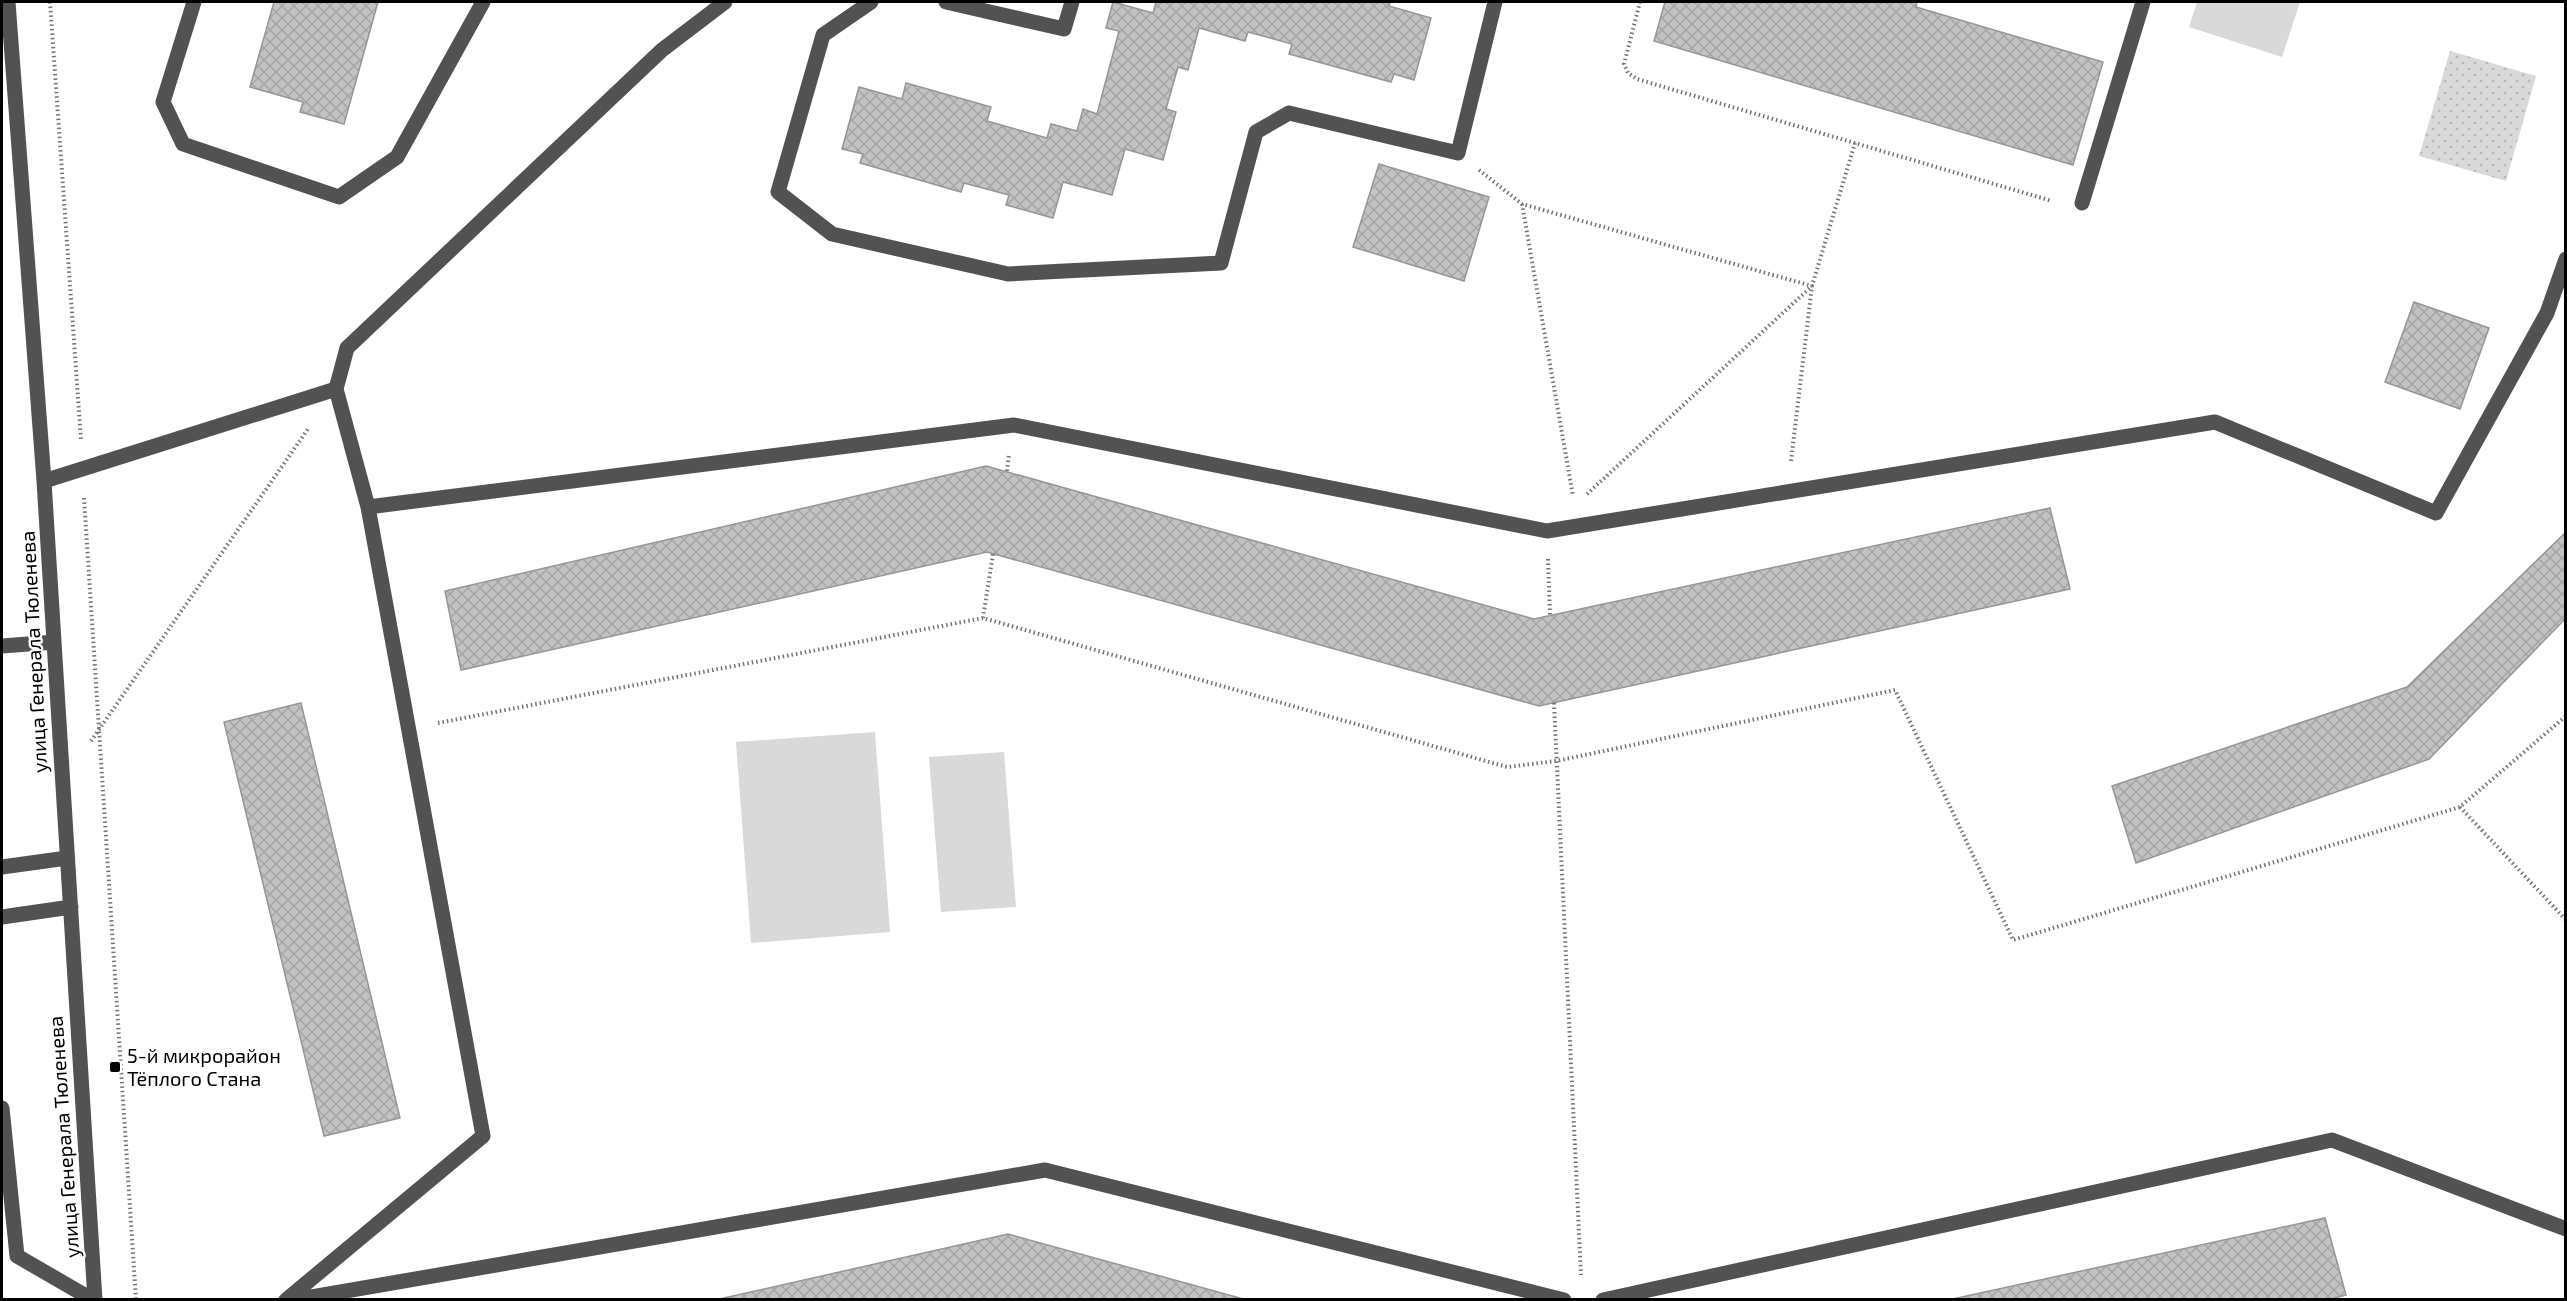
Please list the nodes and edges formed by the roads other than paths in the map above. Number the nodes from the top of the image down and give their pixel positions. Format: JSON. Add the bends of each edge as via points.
{"nodes":[{"id":1,"x":8,"y":2,"type":"edge"},
{"id":2,"x":194,"y":2,"type":"edge"},
{"id":3,"x":483,"y":2,"type":"edge"},
{"id":4,"x":725,"y":2,"type":"edge"},
{"id":5,"x":871,"y":2,"type":"edge"},
{"id":6,"x":946,"y":2,"type":"edge"},
{"id":7,"x":1072,"y":2,"type":"edge"},
{"id":8,"x":1495,"y":2,"type":"edge"},
{"id":9,"x":2143,"y":2,"type":"edge"},
{"id":10,"x":2082,"y":203,"type":"road end"},
{"id":11,"x":2565,"y":259,"type":"edge"},
{"id":12,"x":336,"y":389,"type":"junction"},
{"id":13,"x":44,"y":481,"type":"junction"},
{"id":14,"x":368,"y":507,"type":"junction"},
{"id":15,"x":54,"y":642,"type":"junction"},
{"id":16,"x":2,"y":646,"type":"edge"},
{"id":17,"x":68,"y":858,"type":"junction"},
{"id":18,"x":2,"y":867,"type":"edge"},
{"id":19,"x":71,"y":907,"type":"junction"},
{"id":20,"x":2,"y":916,"type":"edge"},
{"id":21,"x":2,"y":1108,"type":"edge"},
{"id":22,"x":2565,"y":1229,"type":"edge"},
{"id":23,"x":94,"y":1299,"type":"edge"},
{"id":24,"x":286,"y":1299,"type":"edge"},
{"id":25,"x":294,"y":1299,"type":"edge"},
{"id":26,"x":1564,"y":1299,"type":"edge"},
{"id":27,"x":1603,"y":1299,"type":"edge"}],
"edges":[{"from":1,"to":13,"type":"street","name":"улица Генерала Тюленева"},
{"from":2,"to":3,"type":"street","via":[[163,102],[183,144],[339,197],[397,157]]},
{"from":4,"to":12,"type":"street","via":[[662,50],[347,348]]},
{"from":5,"to":8,"type":"street","via":[[823,35],[778,192],[832,234],[1008,274],[1221,263],[1256,132],[1288,113],[1458,153]]},
{"from":6,"to":7,"type":"street","via":[[1064,28]]},
{"from":9,"to":10,"type":"street"},
{"from":11,"to":14,"type":"street","via":[[2547,313],[2436,513],[2215,422],[1547,531],[1014,425]]},
{"from":12,"to":13,"type":"street"},
{"from":12,"to":14,"type":"street"},
{"from":13,"to":15,"type":"street","name":"улица Генерала Тюленева"},
{"from":14,"to":24,"type":"street","via":[[483,1136]]},
{"from":15,"to":16,"type":"street"},
{"from":15,"to":17,"type":"street","name":"улица Генерала Тюленева"},
{"from":17,"to":18,"type":"street"},
{"from":17,"to":19,"type":"street","name":"улица Генерала Тюленева"},
{"from":19,"to":20,"type":"street"},
{"from":19,"to":23,"type":"street","name":"улица Генерала Тюленева"},
{"from":21,"to":23,"type":"street","via":[[17,1257]]},
{"from":22,"to":27,"type":"street","via":[[2332,1140]]},
{"from":25,"to":26,"type":"street","via":[[1045,1170]]}]}
